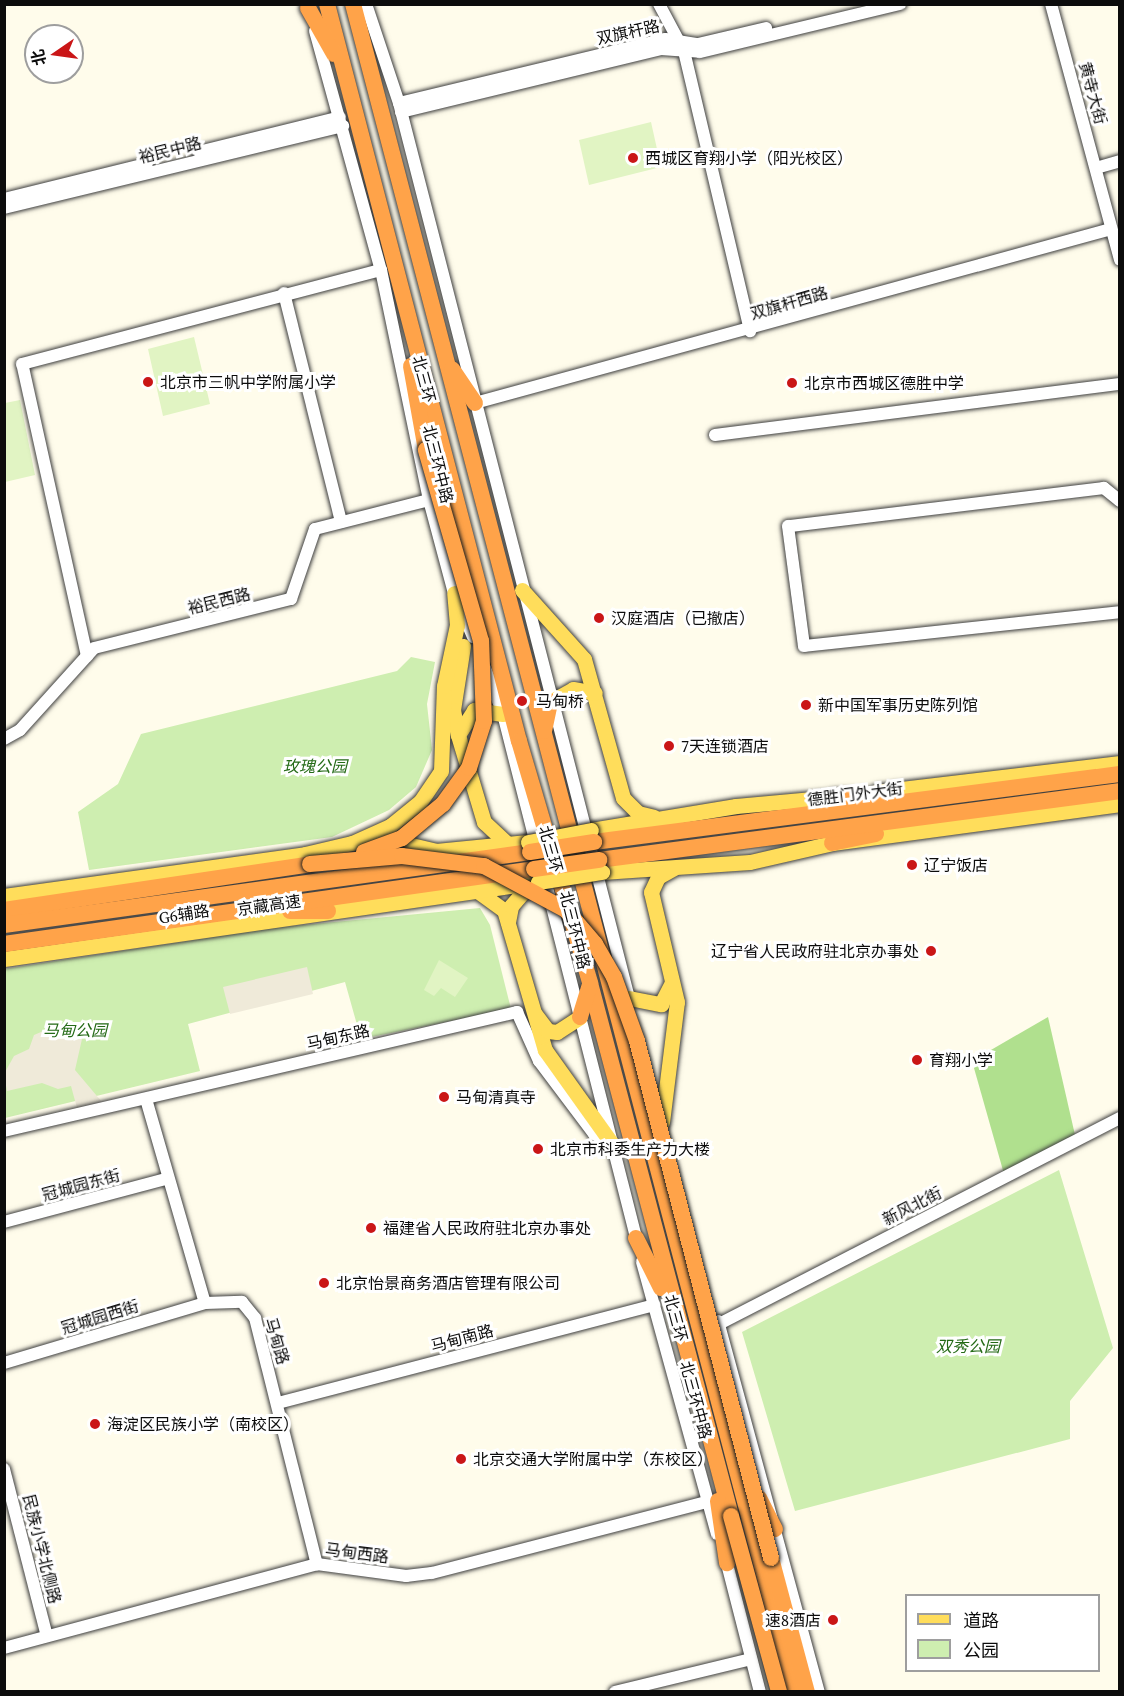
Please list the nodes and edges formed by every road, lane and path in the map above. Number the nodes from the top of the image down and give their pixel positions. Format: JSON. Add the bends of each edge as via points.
{"nodes":[{"id":1,"x":327,"y":4,"type":"edge"},
{"id":2,"x":353,"y":4,"type":"edge"},
{"id":3,"x":360,"y":4,"type":"edge"},
{"id":4,"x":366,"y":4,"type":"edge"},
{"id":5,"x":659,"y":4,"type":"edge"},
{"id":6,"x":865,"y":4,"type":"edge"},
{"id":7,"x":900,"y":4,"type":"edge"},
{"id":8,"x":1050,"y":4,"type":"edge"},
{"id":9,"x":308,"y":6,"type":"edge"},
{"id":10,"x":682,"y":46,"type":"junction"},
{"id":11,"x":368,"y":66,"type":"junction"},
{"id":12,"x":347,"y":80,"type":"junction"},
{"id":13,"x":400,"y":108,"type":"junction"},
{"id":14,"x":342,"y":122,"type":"junction"},
{"id":15,"x":1119,"y":161,"type":"edge"},
{"id":16,"x":1096,"y":168,"type":"junction"},
{"id":17,"x":4,"y":199,"type":"edge"},
{"id":18,"x":4,"y":208,"type":"edge"},
{"id":19,"x":1111,"y":230,"type":"junction"},
{"id":20,"x":1119,"y":260,"type":"edge"},
{"id":21,"x":388,"y":270,"type":"junction"},
{"id":22,"x":284,"y":293,"type":"junction"},
{"id":23,"x":750,"y":331,"type":"junction"},
{"id":24,"x":443,"y":355,"type":"junction"},
{"id":25,"x":1119,"y":384,"type":"edge"},
{"id":26,"x":475,"y":403,"type":"junction"},
{"id":27,"x":715,"y":435,"type":"dead end"},
{"id":28,"x":429,"y":500,"type":"junction"},
{"id":29,"x":1119,"y":501,"type":"edge"},
{"id":30,"x":341,"y":522,"type":"junction"},
{"id":31,"x":522,"y":590,"type":"junction"},
{"id":32,"x":454,"y":593,"type":"junction"},
{"id":33,"x":1119,"y":612,"type":"edge"},
{"id":34,"x":467,"y":622,"type":"junction"},
{"id":35,"x":87,"y":656,"type":"junction"},
{"id":36,"x":595,"y":693,"type":"junction"},
{"id":37,"x":550,"y":702,"type":"junction"},
{"id":38,"x":503,"y":714,"type":"junction"},
{"id":39,"x":458,"y":735,"type":"junction"},
{"id":40,"x":543,"y":735,"type":"junction"},
{"id":41,"x":4,"y":739,"type":"edge"},
{"id":42,"x":519,"y":741,"type":"junction"},
{"id":43,"x":1119,"y":763,"type":"edge"},
{"id":44,"x":1119,"y":774,"type":"edge"},
{"id":45,"x":1119,"y":791,"type":"edge"},
{"id":46,"x":1086,"y":795,"type":"junction"},
{"id":47,"x":834,"y":797,"type":"junction"},
{"id":48,"x":623,"y":798,"type":"junction"},
{"id":49,"x":1119,"y":798,"type":"edge"},
{"id":50,"x":991,"y":801,"type":"junction"},
{"id":51,"x":1119,"y":804,"type":"edge"},
{"id":52,"x":654,"y":817,"type":"junction"},
{"id":53,"x":484,"y":822,"type":"junction"},
{"id":54,"x":611,"y":826,"type":"junction"},
{"id":55,"x":372,"y":836,"type":"junction"},
{"id":56,"x":593,"y":836,"type":"junction"},
{"id":57,"x":832,"y":843,"type":"junction"},
{"id":58,"x":476,"y":847,"type":"junction"},
{"id":59,"x":308,"y":859,"type":"junction"},
{"id":60,"x":527,"y":859,"type":"junction"},
{"id":61,"x":600,"y":866,"type":"junction"},
{"id":62,"x":676,"y":867,"type":"junction"},
{"id":63,"x":390,"y":871,"type":"junction"},
{"id":64,"x":619,"y":871,"type":"junction"},
{"id":65,"x":476,"y":890,"type":"junction"},
{"id":66,"x":4,"y":896,"type":"edge"},
{"id":67,"x":652,"y":902,"type":"junction"},
{"id":68,"x":238,"y":909,"type":"junction"},
{"id":69,"x":4,"y":910,"type":"edge"},
{"id":70,"x":328,"y":911,"type":"junction"},
{"id":71,"x":508,"y":922,"type":"junction"},
{"id":72,"x":4,"y":925,"type":"edge"},
{"id":73,"x":4,"y":944,"type":"edge"},
{"id":74,"x":4,"y":959,"type":"edge"},
{"id":75,"x":606,"y":974,"type":"junction"},
{"id":76,"x":590,"y":983,"type":"junction"},
{"id":77,"x":671,"y":984,"type":"junction"},
{"id":78,"x":527,"y":998,"type":"junction"},
{"id":79,"x":629,"y":998,"type":"junction"},
{"id":80,"x":580,"y":1017,"type":"junction"},
{"id":81,"x":146,"y":1099,"type":"junction"},
{"id":82,"x":1119,"y":1118,"type":"edge"},
{"id":83,"x":662,"y":1122,"type":"junction"},
{"id":84,"x":4,"y":1131,"type":"edge"},
{"id":85,"x":612,"y":1144,"type":"junction"},
{"id":86,"x":166,"y":1179,"type":"junction"},
{"id":87,"x":4,"y":1222,"type":"edge"},
{"id":88,"x":692,"y":1228,"type":"junction"},
{"id":89,"x":636,"y":1238,"type":"junction"},
{"id":90,"x":690,"y":1296,"type":"junction"},
{"id":91,"x":205,"y":1303,"type":"junction"},
{"id":92,"x":654,"y":1305,"type":"junction"},
{"id":93,"x":676,"y":1318,"type":"junction"},
{"id":94,"x":719,"y":1324,"type":"junction"},
{"id":95,"x":4,"y":1363,"type":"edge"},
{"id":96,"x":278,"y":1403,"type":"junction"},
{"id":97,"x":724,"y":1431,"type":"junction"},
{"id":98,"x":710,"y":1447,"type":"junction"},
{"id":99,"x":4,"y":1469,"type":"edge"},
{"id":100,"x":706,"y":1502,"type":"junction"},
{"id":101,"x":738,"y":1514,"type":"junction"},
{"id":102,"x":775,"y":1529,"type":"junction"},
{"id":103,"x":727,"y":1563,"type":"junction"},
{"id":104,"x":317,"y":1564,"type":"junction"},
{"id":105,"x":47,"y":1636,"type":"junction"},
{"id":106,"x":4,"y":1648,"type":"edge"},
{"id":107,"x":752,"y":1659,"type":"junction"},
{"id":108,"x":615,"y":1692,"type":"edge"},
{"id":109,"x":760,"y":1692,"type":"edge"},
{"id":110,"x":779,"y":1692,"type":"edge"},
{"id":111,"x":795,"y":1692,"type":"edge"},
{"id":112,"x":807,"y":1692,"type":"edge"},
{"id":113,"x":819,"y":1692,"type":"edge"}],
"edges":[{"from":1,"to":12,"type":"highway","name":"北三环"},
{"from":2,"to":11,"type":"highway","name":"北三环"},
{"from":3,"to":11,"type":"highway"},
{"from":4,"to":13,"type":"street","name":"北三环中路"},
{"from":5,"to":10,"type":"street"},
{"from":6,"to":10,"type":"street","name":"双旗杆路"},
{"from":7,"to":10,"type":"street","via":[[700,52]]},
{"from":8,"to":16,"type":"street","name":"黄寺大街"},
{"from":9,"to":12,"type":"highway"},
{"from":9,"to":14,"type":"street","name":"北三环中路"},
{"from":10,"to":13,"type":"street"},
{"from":10,"to":23,"type":"street"},
{"from":11,"to":24,"type":"highway","name":"北三环"},
{"from":12,"to":21,"type":"highway","name":"北三环"},
{"from":13,"to":26,"type":"street","name":"北三环中路"},
{"from":14,"to":17,"type":"street","name":"裕民中路"},
{"from":14,"to":18,"type":"street","name":"裕民中路"},
{"from":14,"to":21,"type":"street","name":"北三环中路"},
{"from":15,"to":16,"type":"street"},
{"from":16,"to":19,"type":"street","name":"黄寺大街"},
{"from":19,"to":20,"type":"street","name":"黄寺大街"},
{"from":19,"to":23,"type":"street","name":"双旗杆西路"},
{"from":21,"to":22,"type":"street"},
{"from":21,"to":28,"type":"street","name":"北三环中路"},
{"from":21,"to":42,"type":"highway","name":"北三环"},
{"from":21,"to":59,"type":"highway","bridge":true,"via":[[426,450],[486,662],[478,746],[459,786],[402,838]]},
{"from":22,"to":30,"type":"street"},
{"from":22,"to":35,"type":"street","via":[[22,364]]},
{"from":23,"to":26,"type":"street","name":"双旗杆西路"},
{"from":24,"to":26,"type":"highway"},
{"from":24,"to":40,"type":"highway","name":"北三环"},
{"from":25,"to":27,"type":"street"},
{"from":26,"to":31,"type":"street","name":"北三环中路"},
{"from":28,"to":30,"type":"street","name":"裕民西路"},
{"from":28,"to":32,"type":"street","name":"北三环中路"},
{"from":29,"to":33,"type":"street","via":[[1104,488],[788,526],[804,646]]},
{"from":30,"to":35,"type":"street","name":"裕民西路","via":[[315,529],[291,599],[94,648]]},
{"from":31,"to":36,"type":"main road","via":[[584,659]]},
{"from":31,"to":37,"type":"street","name":"北三环中路"},
{"from":32,"to":34,"type":"street","name":"北三环中路"},
{"from":32,"to":55,"type":"main road","via":[[457,624],[443,694],[441,771],[420,802]]},
{"from":34,"to":38,"type":"street","name":"北三环中路"},
{"from":34,"to":39,"type":"main road","via":[[455,690]]},
{"from":35,"to":41,"type":"street","name":"裕民西路","via":[[20,730]]},
{"from":36,"to":37,"type":"main road","via":[[573,689]]},
{"from":36,"to":48,"type":"main road"},
{"from":37,"to":40,"type":"highway"},
{"from":37,"to":79,"type":"street","name":"北三环中路"},
{"from":38,"to":39,"type":"main road","via":[[474,710]]},
{"from":38,"to":42,"type":"highway"},
{"from":38,"to":80,"type":"street","name":"北三环中路"},
{"from":39,"to":53,"type":"main road"},
{"from":40,"to":75,"type":"highway","name":"北三环"},
{"from":42,"to":76,"type":"highway","name":"北三环"},
{"from":43,"to":47,"type":"main road","name":"德胜门外大街"},
{"from":44,"to":50,"type":"highway","name":"德胜门外大街"},
{"from":45,"to":46,"type":"highway","name":"德胜门外大街"},
{"from":46,"to":49,"type":"highway"},
{"from":46,"to":50,"type":"highway","name":"德胜门外大街"},
{"from":47,"to":50,"type":"highway"},
{"from":47,"to":52,"type":"main road","name":"德胜门外大街"},
{"from":48,"to":52,"type":"main road","via":[[638,813]]},
{"from":48,"to":54,"type":"main road"},
{"from":50,"to":56,"type":"highway","name":"德胜门外大街"},
{"from":50,"to":57,"type":"highway"},
{"from":50,"to":61,"type":"highway","name":"德胜门外大街"},
{"from":51,"to":57,"type":"main road"},
{"from":52,"to":54,"type":"main road","name":"德胜门外大街"},
{"from":53,"to":58,"type":"main road"},
{"from":53,"to":60,"type":"main road"},
{"from":54,"to":56,"type":"main road","name":"德胜门外大街"},
{"from":55,"to":58,"type":"main road","via":[[436,851]]},
{"from":55,"to":59,"type":"main road"},
{"from":56,"to":60,"type":"highway","bridge":true},
{"from":57,"to":62,"type":"main road","via":[[750,862]]},
{"from":58,"to":60,"type":"main road"},
{"from":59,"to":63,"type":"highway"},
{"from":59,"to":66,"type":"main road"},
{"from":59,"to":69,"type":"highway"},
{"from":59,"to":112,"type":"highway","bridge":true,"via":[[402,856],[484,866],[566,910],[604,958],[637,1041]]},
{"from":60,"to":61,"type":"highway","bridge":true},
{"from":60,"to":63,"type":"highway","name":"京藏高速"},
{"from":60,"to":65,"type":"main road","name":"G6辅路"},
{"from":60,"to":68,"type":"highway","name":"京藏高速"},
{"from":60,"to":71,"type":"main road"},
{"from":61,"to":64,"type":"main road"},
{"from":62,"to":64,"type":"main road"},
{"from":62,"to":67,"type":"main road","via":[[658,877]]},
{"from":63,"to":72,"type":"highway","name":"京藏高速"},
{"from":64,"to":67,"type":"main road","via":[[646,887]]},
{"from":65,"to":70,"type":"main road","name":"G6辅路"},
{"from":65,"to":71,"type":"main road","via":[[498,901]]},
{"from":67,"to":77,"type":"main road"},
{"from":68,"to":70,"type":"highway"},
{"from":68,"to":73,"type":"highway","name":"京藏高速"},
{"from":70,"to":74,"type":"main road","name":"G6辅路"},
{"from":71,"to":78,"type":"main road"},
{"from":75,"to":79,"type":"highway"},
{"from":75,"to":90,"type":"highway","name":"北三环"},
{"from":76,"to":80,"type":"highway"},
{"from":76,"to":93,"type":"highway","name":"北三环"},
{"from":77,"to":79,"type":"main road","via":[[661,1004]]},
{"from":77,"to":83,"type":"main road","via":[[676,1021]]},
{"from":78,"to":80,"type":"main road","via":[[548,1031],[566,1030]]},
{"from":78,"to":85,"type":"main road","via":[[545,1050]]},
{"from":79,"to":83,"type":"street","name":"北三环中路"},
{"from":80,"to":85,"type":"street","name":"北三环中路"},
{"from":81,"to":84,"type":"street","name":"马甸东路"},
{"from":81,"to":85,"type":"street","name":"马甸东路","via":[[517,1012],[539,1061],[594,1134]]},
{"from":81,"to":86,"type":"street"},
{"from":82,"to":94,"type":"street","name":"新风北街"},
{"from":83,"to":88,"type":"street","name":"北三环中路"},
{"from":85,"to":89,"type":"street","name":"北三环中路"},
{"from":86,"to":87,"type":"street","name":"冠城园东街"},
{"from":86,"to":91,"type":"street"},
{"from":88,"to":90,"type":"highway"},
{"from":88,"to":94,"type":"street","name":"北三环中路"},
{"from":89,"to":92,"type":"street","name":"北三环中路"},
{"from":89,"to":93,"type":"highway"},
{"from":90,"to":97,"type":"highway","name":"北三环"},
{"from":91,"to":95,"type":"street","name":"冠城园西街"},
{"from":91,"to":96,"type":"street","name":"马甸路","via":[[242,1302],[255,1318]]},
{"from":92,"to":96,"type":"street","name":"马甸南路"},
{"from":92,"to":100,"type":"street","name":"北三环中路"},
{"from":93,"to":98,"type":"highway","name":"北三环"},
{"from":94,"to":102,"type":"street","name":"北三环中路"},
{"from":96,"to":104,"type":"street","name":"马甸路"},
{"from":97,"to":101,"type":"highway","name":"北三环"},
{"from":97,"to":102,"type":"highway"},
{"from":98,"to":101,"type":"highway","name":"北三环"},
{"from":98,"to":103,"type":"highway"},
{"from":99,"to":105,"type":"street","name":"民族小学北侧路"},
{"from":100,"to":103,"type":"street","name":"北三环中路"},
{"from":100,"to":104,"type":"street","name":"马甸西路","via":[[432,1573],[406,1576]]},
{"from":101,"to":110,"type":"highway","name":"北三环","bridge":true},
{"from":101,"to":111,"type":"highway","name":"北三环"},
{"from":102,"to":113,"type":"street","name":"北三环中路"},
{"from":103,"to":107,"type":"street","name":"北三环中路"},
{"from":104,"to":105,"type":"street","name":"马甸西路"},
{"from":105,"to":106,"type":"street","name":"马甸西路"},
{"from":107,"to":108,"type":"street"},
{"from":107,"to":109,"type":"street","name":"北三环中路"}]}
